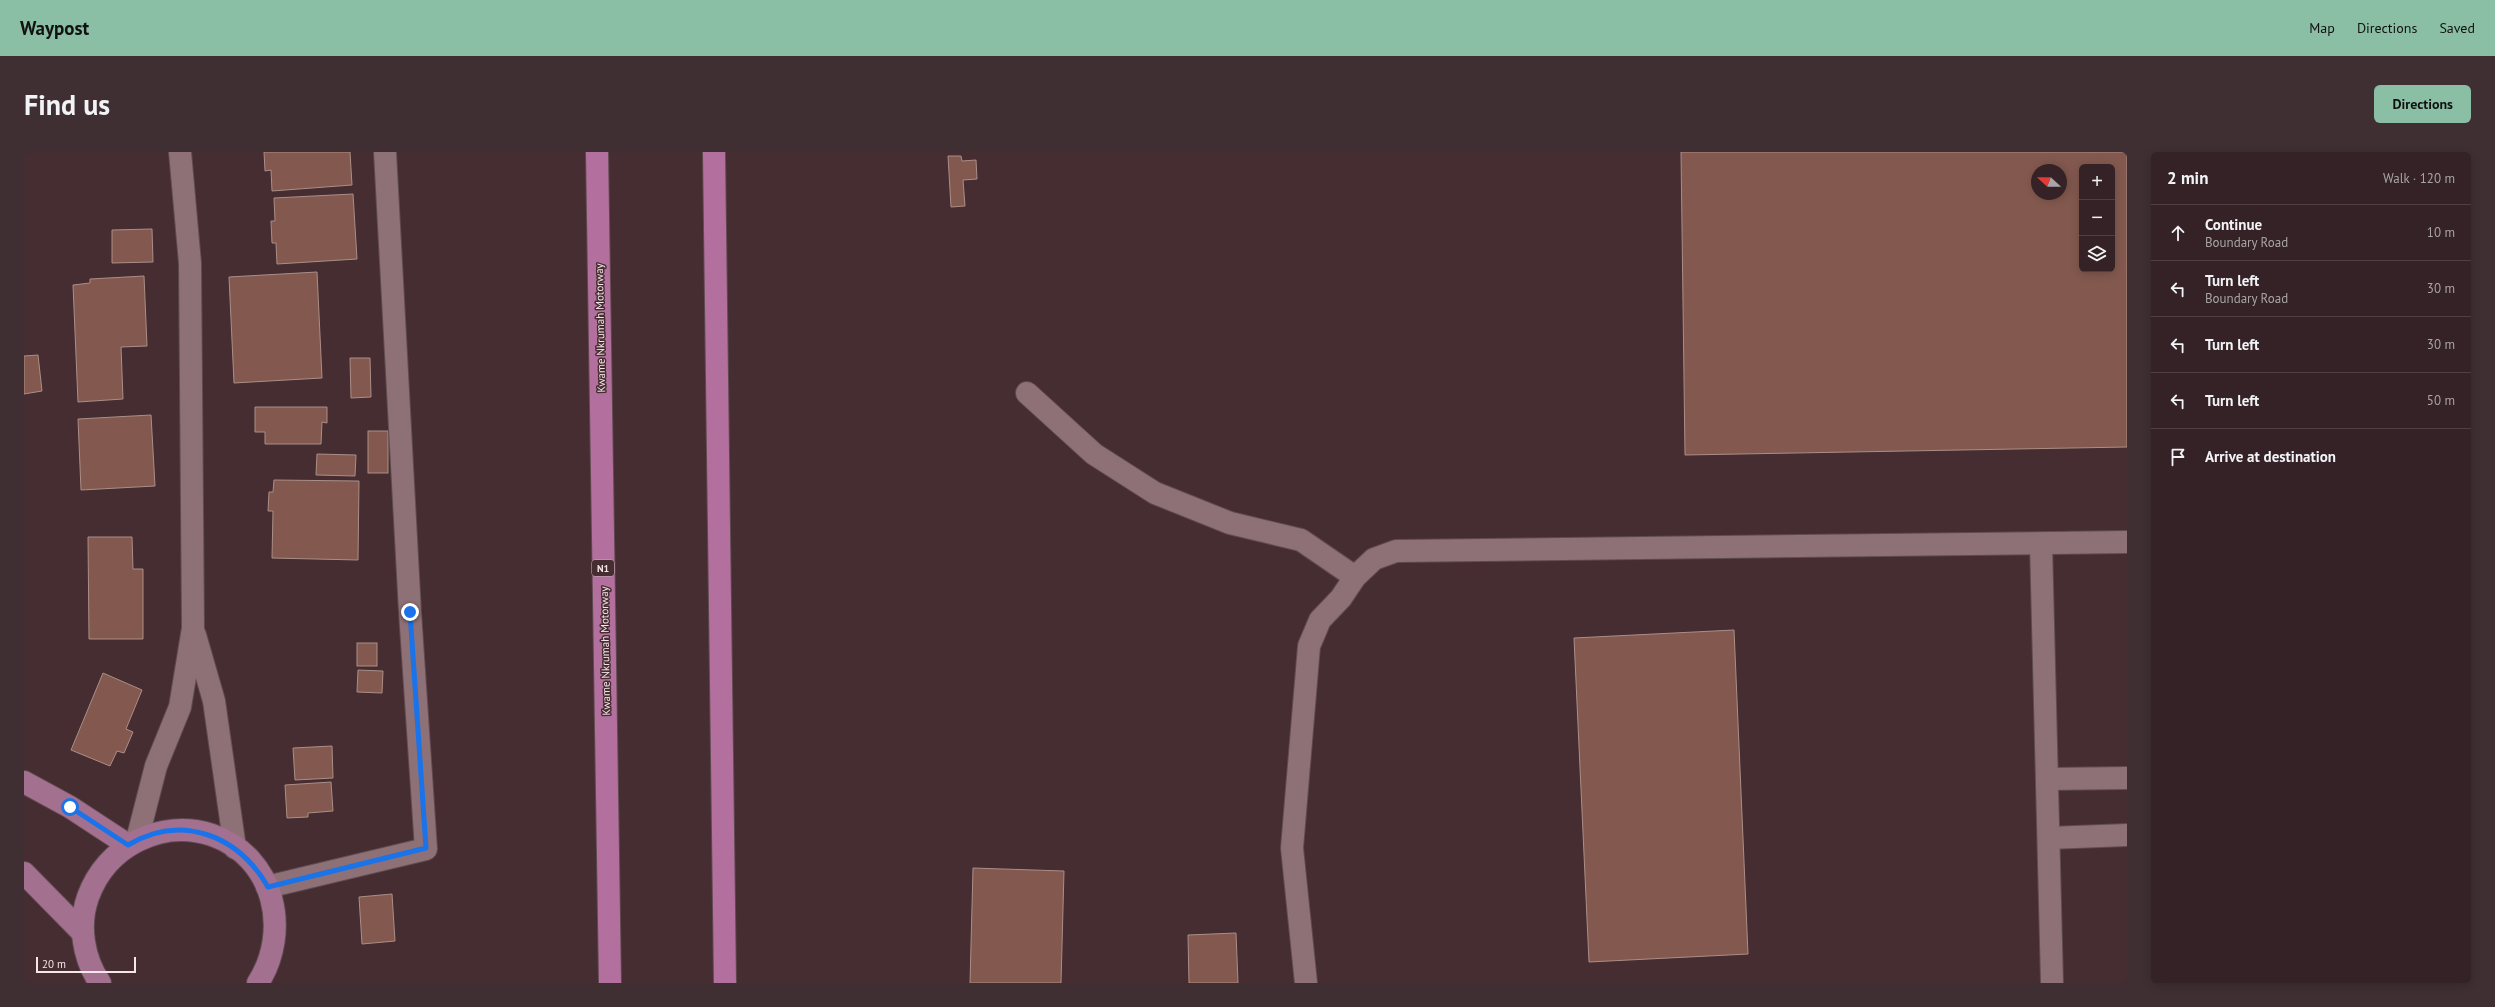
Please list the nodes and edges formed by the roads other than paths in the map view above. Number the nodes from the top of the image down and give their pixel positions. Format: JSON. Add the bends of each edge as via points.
{"nodes":[{"id":1,"x":180,"y":152,"type":"edge"},
{"id":2,"x":385,"y":152,"type":"edge"},
{"id":3,"x":597,"y":152,"type":"edge"},
{"id":4,"x":714,"y":152,"type":"edge"},
{"id":5,"x":1027,"y":393,"type":"dead end"},
{"id":6,"x":2127,"y":542,"type":"edge"},
{"id":7,"x":2040,"y":544,"type":"junction"},
{"id":8,"x":1355,"y":577,"type":"junction"},
{"id":9,"x":194,"y":628,"type":"junction"},
{"id":10,"x":2127,"y":778,"type":"edge"},
{"id":11,"x":2047,"y":779,"type":"junction"},
{"id":12,"x":24,"y":782,"type":"edge"},
{"id":13,"x":2127,"y":835,"type":"edge"},
{"id":14,"x":2049,"y":838,"type":"junction"},
{"id":15,"x":132,"y":842,"type":"junction"},
{"id":16,"x":235,"y":848,"type":"junction"},
{"id":17,"x":24,"y":873,"type":"edge"},
{"id":18,"x":268,"y":887,"type":"junction"},
{"id":19,"x":82,"y":932,"type":"junction"},
{"id":20,"x":100,"y":983,"type":"edge"},
{"id":21,"x":258,"y":983,"type":"edge"},
{"id":22,"x":610,"y":983,"type":"edge"},
{"id":23,"x":725,"y":983,"type":"edge"},
{"id":24,"x":1306,"y":983,"type":"edge"},
{"id":25,"x":2052,"y":983,"type":"edge"}],
"edges":[{"from":1,"to":9,"type":"street","via":[[190,263]]},
{"from":2,"to":18,"type":"street","via":[[410,612],[426,848]]},
{"from":3,"to":22,"type":"highway","name":"Kwame Nkrumah Motorway","number":"N1"},
{"from":4,"to":23,"type":"highway"},
{"from":5,"to":8,"type":"street","via":[[1094,454],[1154,493],[1230,523],[1301,540]]},
{"from":6,"to":7,"type":"street"},
{"from":7,"to":8,"type":"street","via":[[1396,551],[1374,559]]},
{"from":7,"to":11,"type":"street"},
{"from":8,"to":24,"type":"street","via":[[1341,598],[1320,620],[1309,646],[1292,848]]},
{"from":9,"to":15,"type":"street","via":[[180,706],[156,766]]},
{"from":9,"to":16,"type":"street","via":[[214,701]]},
{"from":10,"to":11,"type":"street"},
{"from":11,"to":14,"type":"street"},
{"from":12,"to":15,"type":"main road"},
{"from":13,"to":14,"type":"street"},
{"from":14,"to":25,"type":"street"},
{"from":15,"to":16,"type":"main road","via":[[161,832],[187,830],[212,835]]},
{"from":15,"to":19,"type":"main road","via":[[108,862],[93,882],[84,906]]},
{"from":16,"to":18,"type":"main road","via":[[255,867]]},
{"from":17,"to":19,"type":"main road"},
{"from":18,"to":21,"type":"main road","via":[[274,907],[276,928],[267,969]]},
{"from":19,"to":20,"type":"main road","via":[[86,954]]}]}
